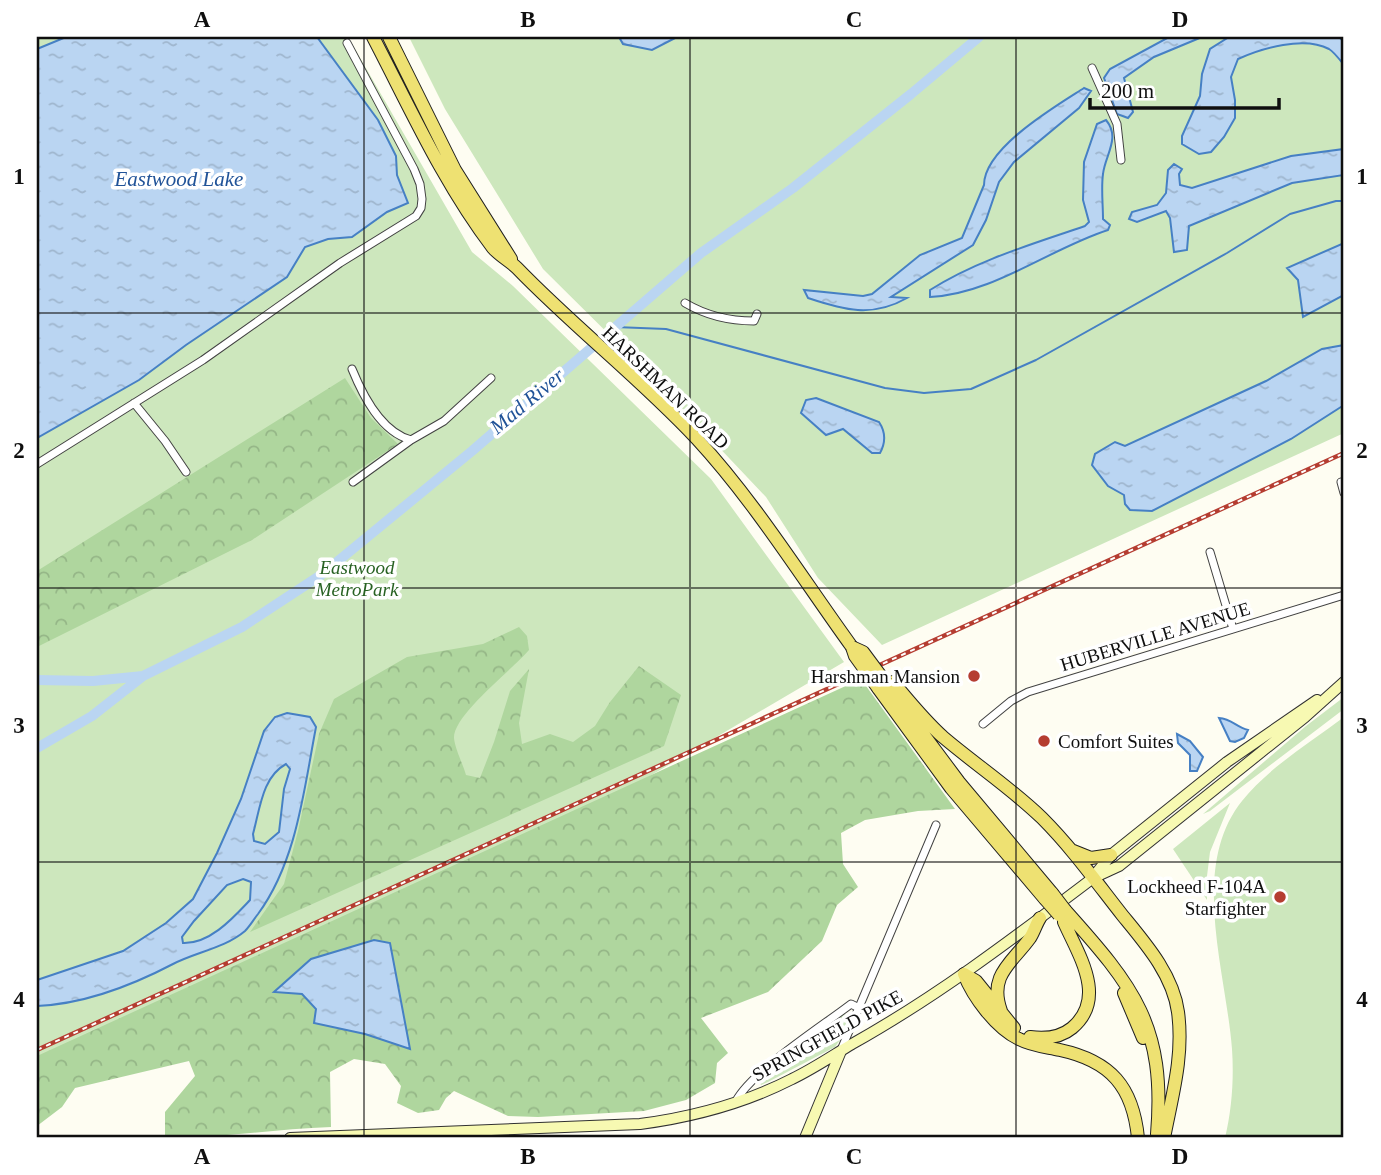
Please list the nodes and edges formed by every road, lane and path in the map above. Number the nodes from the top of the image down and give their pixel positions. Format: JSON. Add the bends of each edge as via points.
{"nodes":[{"id":1,"x":373,"y":37,"type":"edge"},
{"id":2,"x":389,"y":37,"type":"edge"},
{"id":3,"x":347,"y":43,"type":"dead end"},
{"id":4,"x":1092,"y":68,"type":"dead end"},
{"id":5,"x":1121,"y":160,"type":"dead end"},
{"id":6,"x":515,"y":266,"type":"junction"},
{"id":7,"x":685,"y":303,"type":"dead end"},
{"id":8,"x":757,"y":314,"type":"dead end"},
{"id":9,"x":352,"y":369,"type":"dead end"},
{"id":10,"x":491,"y":378,"type":"dead end"},
{"id":11,"x":134,"y":403,"type":"junction"},
{"id":12,"x":411,"y":440,"type":"junction"},
{"id":13,"x":37,"y":464,"type":"edge"},
{"id":14,"x":186,"y":472,"type":"dead end"},
{"id":15,"x":353,"y":482,"type":"dead end"},
{"id":16,"x":1341,"y":482,"type":"dead end"},
{"id":17,"x":1344,"y":493,"type":"edge"},
{"id":18,"x":1210,"y":552,"type":"dead end"},
{"id":19,"x":1344,"y":595,"type":"edge"},
{"id":20,"x":1233,"y":629,"type":"junction"},
{"id":21,"x":886,"y":685,"type":"junction"},
{"id":22,"x":1339,"y":686,"type":"edge"},
{"id":23,"x":983,"y":724,"type":"dead end"},
{"id":24,"x":936,"y":825,"type":"dead end"},
{"id":25,"x":1070,"y":849,"type":"junction"},
{"id":26,"x":1111,"y":855,"type":"junction"},
{"id":27,"x":1093,"y":878,"type":"junction"},
{"id":28,"x":1063,"y":916,"type":"junction"},
{"id":29,"x":1040,"y":918,"type":"junction"},
{"id":30,"x":964,"y":975,"type":"junction"},
{"id":31,"x":859,"y":1008,"type":"junction"},
{"id":32,"x":1006,"y":1020,"type":"junction"},
{"id":33,"x":841,"y":1051,"type":"junction"},
{"id":34,"x":736,"y":1102,"type":"junction"},
{"id":35,"x":349,"y":1137,"type":"edge"},
{"id":36,"x":290,"y":1138,"type":"edge"},
{"id":37,"x":805,"y":1138,"type":"edge"},
{"id":38,"x":1139,"y":1138,"type":"edge"},
{"id":39,"x":1149,"y":1138,"type":"edge"},
{"id":40,"x":1157,"y":1138,"type":"edge"},
{"id":41,"x":1164,"y":1138,"type":"edge"}],
"edges":[{"from":1,"to":6,"type":"main road","name":"HARSHMAN ROAD","via":[[468,214],[496,251]]},
{"from":2,"to":6,"type":"main road","name":"HARSHMAN ROAD","via":[[455,170]]},
{"from":3,"to":11,"type":"street","via":[[414,169],[422,199],[419,212]]},
{"from":4,"to":5,"type":"street","via":[[1117,124]]},
{"from":6,"to":21,"type":"main road","name":"HARSHMAN ROAD","bridge":true,"via":[[708,452]]},
{"from":7,"to":8,"type":"street","via":[[724,319],[754,321]]},
{"from":9,"to":12,"type":"street","via":[[379,416],[391,430]]},
{"from":10,"to":12,"type":"street","via":[[444,421]]},
{"from":11,"to":13,"type":"street"},
{"from":11,"to":14,"type":"street"},
{"from":12,"to":15,"type":"street"},
{"from":16,"to":17,"type":"street"},
{"from":18,"to":20,"type":"street"},
{"from":19,"to":20,"type":"street","name":"HUBERVILLE AVENUE"},
{"from":20,"to":23,"type":"street","name":"HUBERVILLE AVENUE","via":[[1028,692]]},
{"from":21,"to":25,"type":"main road","via":[[1032,809]]},
{"from":21,"to":28,"type":"main road","bridge":true,"via":[[951,788]]},
{"from":22,"to":26,"type":"main road","name":"SPRINGFIELD PIKE","via":[[1227,762]]},
{"from":22,"to":27,"type":"main road","name":"SPRINGFIELD PIKE","via":[[1119,866]]},
{"from":24,"to":31,"type":"street"},
{"from":25,"to":26,"type":"main road","via":[[1091,858]]},
{"from":25,"to":27,"type":"main road"},
{"from":26,"to":27,"type":"main road","name":"SPRINGFIELD PIKE"},
{"from":27,"to":29,"type":"main road","name":"SPRINGFIELD PIKE"},
{"from":27,"to":41,"type":"main road","via":[[1150,949],[1178,1010],[1177,1077]]},
{"from":28,"to":32,"type":"main road","via":[[1087,975],[1089,997],[1082,1017],[1067,1032],[1049,1038],[1022,1033]]},
{"from":28,"to":39,"type":"main road","via":[[1119,986],[1141,1031],[1151,1080]]},
{"from":28,"to":40,"type":"main road","via":[[1111,962],[1140,1007],[1157,1065]]},
{"from":29,"to":30,"type":"main road","name":"SPRINGFIELD PIKE"},
{"from":29,"to":32,"type":"main road","via":[[999,981],[998,999]]},
{"from":30,"to":32,"type":"main road","via":[[976,981]]},
{"from":30,"to":33,"type":"main road","name":"SPRINGFIELD PIKE"},
{"from":30,"to":38,"type":"main road","via":[[1011,1035],[1082,1056],[1115,1075],[1130,1098]]},
{"from":31,"to":33,"type":"street"},
{"from":31,"to":34,"type":"street","via":[[850,1004],[764,1070]]},
{"from":33,"to":34,"type":"main road","name":"SPRINGFIELD PIKE","via":[[794,1078]]},
{"from":33,"to":37,"type":"main road"},
{"from":34,"to":35,"type":"main road","name":"SPRINGFIELD PIKE","via":[[640,1124]]},
{"from":35,"to":36,"type":"main road","name":"SPRINGFIELD PIKE"}]}
